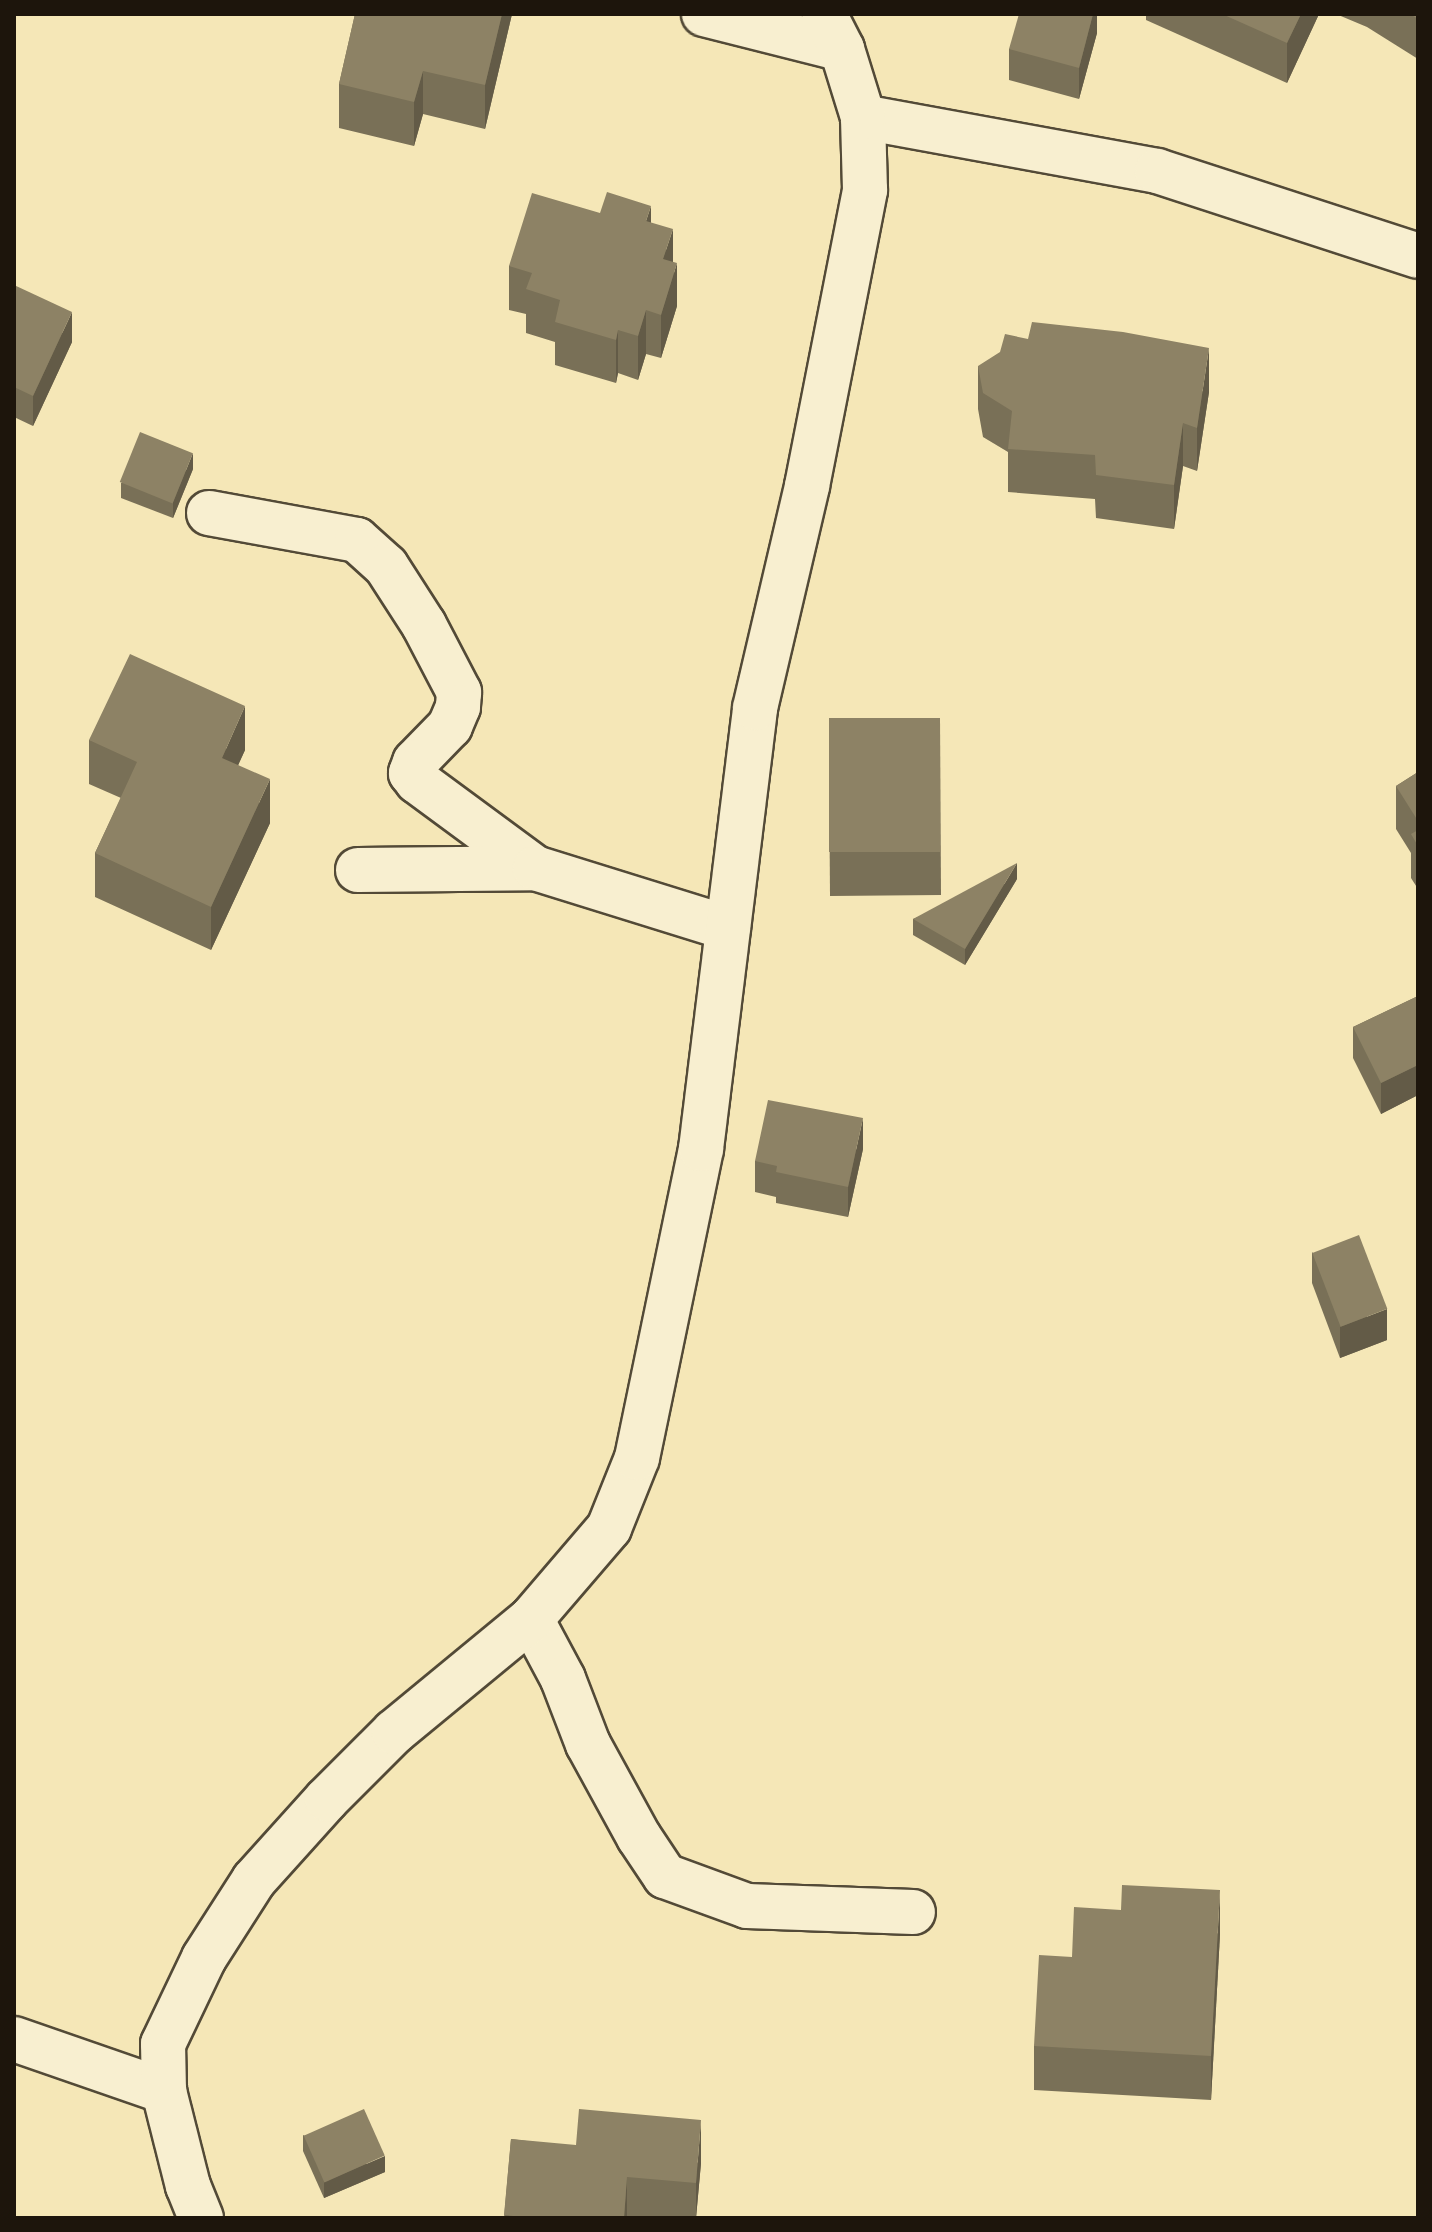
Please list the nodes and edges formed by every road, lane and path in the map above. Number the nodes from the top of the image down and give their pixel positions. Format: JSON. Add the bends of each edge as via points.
{"nodes":[{"id":1,"x":704,"y":14,"type":"edge"},
{"id":2,"x":833,"y":31,"type":"edge"},
{"id":3,"x":863,"y":117,"type":"junction"},
{"id":4,"x":1418,"y":256,"type":"edge"},
{"id":5,"x":209,"y":513,"type":"dead end"},
{"id":6,"x":535,"y":868,"type":"junction"},
{"id":7,"x":358,"y":870,"type":"dead end"},
{"id":8,"x":728,"y":928,"type":"junction"},
{"id":9,"x":531,"y":1619,"type":"junction"},
{"id":10,"x":913,"y":1912,"type":"dead end"},
{"id":11,"x":14,"y":2039,"type":"edge"},
{"id":12,"x":164,"y":2091,"type":"junction"},
{"id":13,"x":201,"y":2218,"type":"edge"}],
"edges":[{"from":1,"to":2,"type":"street"},
{"from":2,"to":3,"type":"street"},
{"from":3,"to":4,"type":"street","via":[[1157,171]]},
{"from":3,"to":8,"type":"street","via":[[865,190],[856,253],[755,708]]},
{"from":5,"to":6,"type":"street","via":[[357,540],[386,566],[459,692],[450,726],[411,773]]},
{"from":6,"to":7,"type":"street"},
{"from":6,"to":8,"type":"street"},
{"from":8,"to":9,"type":"street","via":[[701,1149],[637,1458],[609,1528]]},
{"from":9,"to":10,"type":"street","via":[[563,1679],[588,1744],[665,1876],[747,1906]]},
{"from":9,"to":12,"type":"street","via":[[394,1732],[254,1880],[204,1958],[163,2044]]},
{"from":11,"to":12,"type":"street"},
{"from":12,"to":13,"type":"street"}]}
